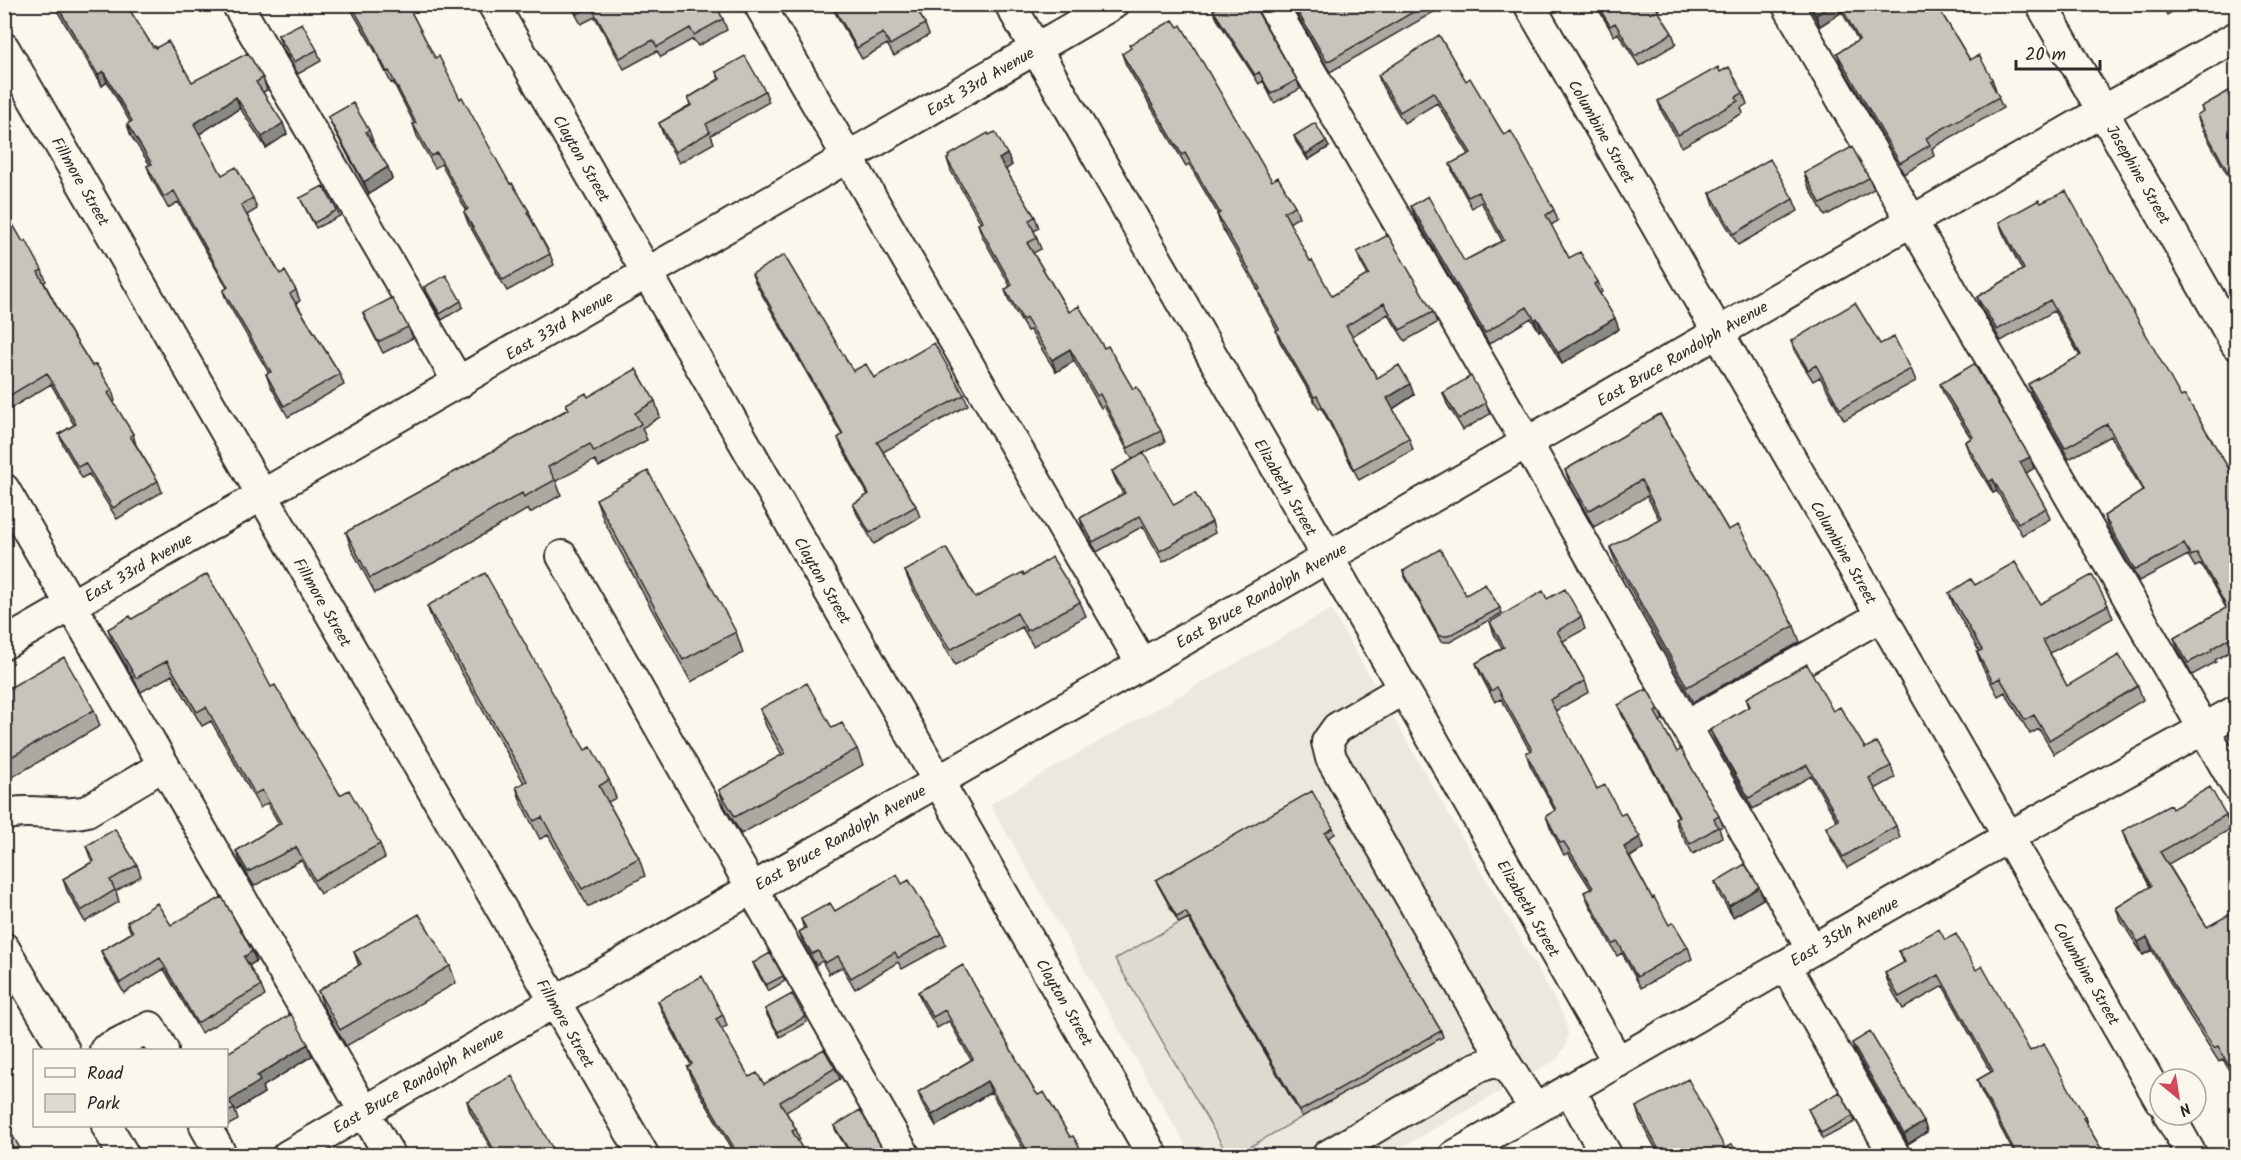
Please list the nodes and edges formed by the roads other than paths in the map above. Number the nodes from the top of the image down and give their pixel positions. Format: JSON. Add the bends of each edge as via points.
{"nodes":[{"id":1,"x":237,"y":4,"type":"edge"},
{"id":2,"x":493,"y":4,"type":"edge"},
{"id":3,"x":759,"y":4,"type":"edge"},
{"id":4,"x":1010,"y":4,"type":"edge"},
{"id":5,"x":1113,"y":4,"type":"edge"},
{"id":6,"x":1270,"y":4,"type":"edge"},
{"id":7,"x":1529,"y":4,"type":"edge"},
{"id":8,"x":1787,"y":4,"type":"edge"},
{"id":9,"x":2041,"y":4,"type":"edge"},
{"id":10,"x":2236,"y":37,"type":"edge"},
{"id":11,"x":4,"y":48,"type":"edge"},
{"id":12,"x":1035,"y":49,"type":"junction"},
{"id":13,"x":2103,"y":111,"type":"junction"},
{"id":14,"x":847,"y":158,"type":"junction"},
{"id":15,"x":1912,"y":221,"type":"junction"},
{"id":16,"x":648,"y":274,"type":"junction"},
{"id":17,"x":1718,"y":333,"type":"junction"},
{"id":18,"x":2236,"y":344,"type":"edge"},
{"id":19,"x":459,"y":383,"type":"junction"},
{"id":20,"x":1527,"y":443,"type":"junction"},
{"id":21,"x":4,"y":489,"type":"edge"},
{"id":22,"x":262,"y":495,"type":"junction"},
{"id":23,"x":562,"y":556,"type":"dead end"},
{"id":24,"x":1327,"y":557,"type":"junction"},
{"id":25,"x":71,"y":605,"type":"junction"},
{"id":26,"x":1881,"y":616,"type":"junction"},
{"id":27,"x":4,"y":644,"type":"edge"},
{"id":28,"x":1142,"y":664,"type":"junction"},
{"id":29,"x":1403,"y":689,"type":"junction"},
{"id":30,"x":2236,"y":711,"type":"edge"},
{"id":31,"x":1686,"y":726,"type":"junction"},
{"id":32,"x":2204,"y":729,"type":"junction"},
{"id":33,"x":164,"y":765,"type":"junction"},
{"id":34,"x":939,"y":781,"type":"junction"},
{"id":35,"x":2236,"y":785,"type":"edge"},
{"id":36,"x":4,"y":815,"type":"edge"},
{"id":37,"x":2008,"y":837,"type":"junction"},
{"id":38,"x":752,"y":888,"type":"junction"},
{"id":39,"x":4,"y":948,"type":"edge"},
{"id":40,"x":1812,"y":950,"type":"junction"},
{"id":41,"x":1785,"y":965,"type":"junction"},
{"id":42,"x":553,"y":1002,"type":"junction"},
{"id":43,"x":156,"y":1039,"type":"edge"},
{"id":44,"x":63,"y":1049,"type":"edge"},
{"id":45,"x":110,"y":1049,"type":"edge"},
{"id":46,"x":1618,"y":1062,"type":"junction"},
{"id":47,"x":1507,"y":1066,"type":"junction"},
{"id":48,"x":2148,"y":1079,"type":"edge"},
{"id":49,"x":1569,"y":1089,"type":"junction"},
{"id":50,"x":1535,"y":1109,"type":"junction"},
{"id":51,"x":365,"y":1111,"type":"junction"},
{"id":52,"x":108,"y":1127,"type":"edge"},
{"id":53,"x":206,"y":1127,"type":"edge"},
{"id":54,"x":2176,"y":1127,"type":"edge"},
{"id":55,"x":124,"y":1155,"type":"edge"},
{"id":56,"x":222,"y":1155,"type":"edge"},
{"id":57,"x":287,"y":1155,"type":"edge"},
{"id":58,"x":390,"y":1155,"type":"edge"},
{"id":59,"x":644,"y":1155,"type":"edge"},
{"id":60,"x":905,"y":1155,"type":"edge"},
{"id":61,"x":1153,"y":1155,"type":"edge"},
{"id":62,"x":1327,"y":1155,"type":"edge"},
{"id":63,"x":1454,"y":1155,"type":"edge"},
{"id":64,"x":1607,"y":1155,"type":"edge"},
{"id":65,"x":1895,"y":1155,"type":"edge"},
{"id":66,"x":2192,"y":1155,"type":"edge"}],
"edges":[{"from":1,"to":19,"type":"street"},
{"from":2,"to":16,"type":"street","name":"Clayton Street"},
{"from":3,"to":14,"type":"street"},
{"from":4,"to":12,"type":"street","name":"Elizabeth Street"},
{"from":5,"to":12,"type":"street","name":"East 33rd Avenue"},
{"from":6,"to":20,"type":"street"},
{"from":7,"to":17,"type":"street","name":"Columbine Street"},
{"from":8,"to":15,"type":"street"},
{"from":9,"to":13,"type":"street","name":"Josephine Street"},
{"from":10,"to":13,"type":"street","name":"East Bruce Randolph Avenue"},
{"from":11,"to":22,"type":"street","name":"Fillmore Street"},
{"from":12,"to":14,"type":"street","name":"East 33rd Avenue"},
{"from":12,"to":24,"type":"street","name":"Elizabeth Street"},
{"from":13,"to":15,"type":"street","name":"East Bruce Randolph Avenue"},
{"from":13,"to":18,"type":"street","name":"Josephine Street"},
{"from":14,"to":16,"type":"street","name":"East 33rd Avenue"},
{"from":14,"to":28,"type":"street"},
{"from":15,"to":17,"type":"street","name":"East Bruce Randolph Avenue"},
{"from":15,"to":32,"type":"street"},
{"from":16,"to":19,"type":"street","name":"East 33rd Avenue"},
{"from":16,"to":34,"type":"street","name":"Clayton Street"},
{"from":17,"to":20,"type":"street","name":"East Bruce Randolph Avenue"},
{"from":17,"to":26,"type":"street","name":"Columbine Street"},
{"from":19,"to":22,"type":"street","name":"East 33rd Avenue"},
{"from":20,"to":24,"type":"street","name":"East Bruce Randolph Avenue"},
{"from":20,"to":31,"type":"street"},
{"from":21,"to":25,"type":"street"},
{"from":22,"to":25,"type":"street","name":"East 33rd Avenue"},
{"from":22,"to":42,"type":"street","name":"Fillmore Street"},
{"from":23,"to":38,"type":"street"},
{"from":24,"to":28,"type":"street","name":"East Bruce Randolph Avenue"},
{"from":24,"to":29,"type":"street","name":"Elizabeth Street"},
{"from":25,"to":27,"type":"street","name":"East 33rd Avenue"},
{"from":25,"to":33,"type":"street"},
{"from":26,"to":31,"type":"street"},
{"from":26,"to":37,"type":"street","name":"Columbine Street"},
{"from":28,"to":34,"type":"street","name":"East Bruce Randolph Avenue"},
{"from":29,"to":46,"type":"street","name":"Elizabeth Street"},
{"from":29,"to":47,"type":"street","via":[[1337,728],[1327,742],[1331,758]]},
{"from":30,"to":32,"type":"street","name":"East 35th Avenue"},
{"from":31,"to":40,"type":"street"},
{"from":32,"to":35,"type":"street"},
{"from":32,"to":37,"type":"street","name":"East 35th Avenue"},
{"from":33,"to":36,"type":"street","via":[[87,811]]},
{"from":33,"to":51,"type":"street"},
{"from":34,"to":38,"type":"street","name":"East Bruce Randolph Avenue"},
{"from":34,"to":61,"type":"street","name":"Clayton Street"},
{"from":37,"to":40,"type":"street","name":"East 35th Avenue"},
{"from":37,"to":48,"type":"street","name":"Columbine Street"},
{"from":38,"to":42,"type":"street","name":"East Bruce Randolph Avenue"},
{"from":38,"to":60,"type":"street"},
{"from":39,"to":44,"type":"street"},
{"from":40,"to":41,"type":"street","name":"East 35th Avenue"},
{"from":41,"to":46,"type":"street","name":"East 35th Avenue"},
{"from":41,"to":65,"type":"street"},
{"from":42,"to":51,"type":"street","name":"East Bruce Randolph Avenue"},
{"from":42,"to":59,"type":"street","name":"Fillmore Street"},
{"from":43,"to":45,"type":"street"},
{"from":46,"to":49,"type":"street","name":"East 35th Avenue"},
{"from":47,"to":50,"type":"street"},
{"from":47,"to":62,"type":"street","via":[[1493,1062],[1476,1068]]},
{"from":49,"to":50,"type":"street","name":"East 35th Avenue"},
{"from":49,"to":64,"type":"street"},
{"from":50,"to":63,"type":"street","name":"East 35th Avenue"},
{"from":51,"to":57,"type":"street","name":"East Bruce Randolph Avenue"},
{"from":51,"to":58,"type":"street"},
{"from":52,"to":55,"type":"street"},
{"from":53,"to":56,"type":"street"},
{"from":54,"to":66,"type":"street"}]}
